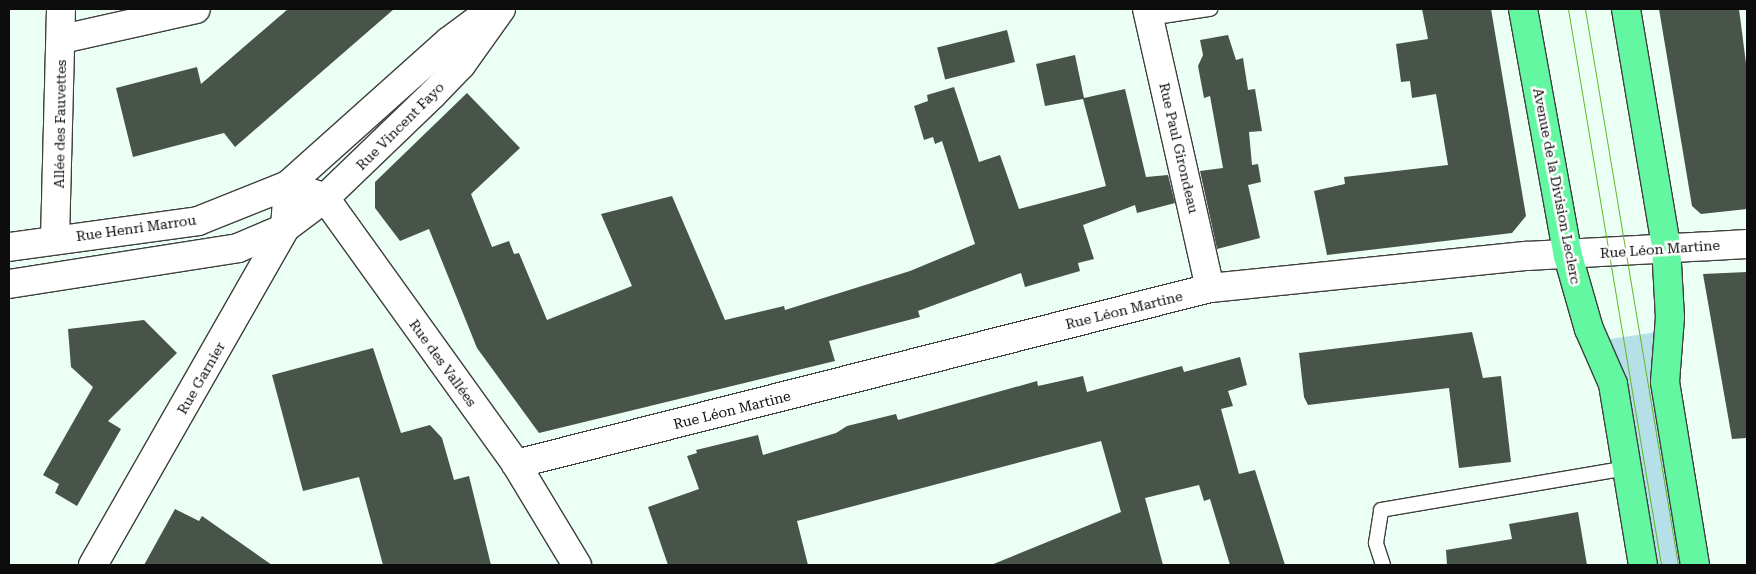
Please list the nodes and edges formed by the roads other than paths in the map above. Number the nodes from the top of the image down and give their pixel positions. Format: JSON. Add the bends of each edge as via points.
{"nodes":[{"id":1,"x":61,"y":9,"type":"edge"},
{"id":2,"x":196,"y":9,"type":"edge"},
{"id":3,"x":493,"y":9,"type":"edge"},
{"id":4,"x":500,"y":9,"type":"edge"},
{"id":5,"x":1210,"y":9,"type":"edge"},
{"id":6,"x":1523,"y":9,"type":"edge"},
{"id":7,"x":1626,"y":9,"type":"edge"},
{"id":8,"x":1148,"y":14,"type":"edge"},
{"id":9,"x":62,"y":38,"type":"junction"},
{"id":10,"x":288,"y":185,"type":"junction"},
{"id":11,"x":325,"y":198,"type":"junction"},
{"id":12,"x":285,"y":228,"type":"junction"},
{"id":13,"x":55,"y":239,"type":"junction"},
{"id":14,"x":1747,"y":244,"type":"edge"},
{"id":15,"x":1666,"y":246,"type":"junction"},
{"id":16,"x":9,"y":247,"type":"edge"},
{"id":17,"x":1568,"y":256,"type":"junction"},
{"id":18,"x":9,"y":284,"type":"edge"},
{"id":19,"x":1210,"y":288,"type":"junction"},
{"id":20,"x":516,"y":464,"type":"junction"},
{"id":21,"x":1628,"y":468,"type":"junction"},
{"id":22,"x":92,"y":565,"type":"edge"},
{"id":23,"x":577,"y":565,"type":"edge"},
{"id":24,"x":1383,"y":565,"type":"edge"},
{"id":25,"x":1643,"y":565,"type":"edge"},
{"id":26,"x":1695,"y":565,"type":"edge"}],
"edges":[{"from":1,"to":9,"type":"street","name":"Allée des Fauvettes"},
{"from":2,"to":9,"type":"street"},
{"from":3,"to":10,"type":"street","name":"Rue Vincent Fayo","via":[[449,41]]},
{"from":4,"to":11,"type":"street","name":"Rue Vincent Fayo","via":[[461,65]]},
{"from":5,"to":8,"type":"lane"},
{"from":6,"to":17,"type":"main road","name":"Avenue de la Division Leclerc"},
{"from":7,"to":15,"type":"main road"},
{"from":8,"to":19,"type":"street","name":"Rue Paul Girondeau"},
{"from":9,"to":13,"type":"street","name":"Allée des Fauvettes"},
{"from":10,"to":11,"type":"street"},
{"from":10,"to":12,"type":"street","name":"Rue Garnier"},
{"from":10,"to":13,"type":"street","name":"Rue Henri Marrou","via":[[198,221]]},
{"from":11,"to":12,"type":"street","name":"Rue Vincent Fayo"},
{"from":11,"to":20,"type":"street","name":"Rue des Vallées"},
{"from":12,"to":18,"type":"street","via":[[238,248]]},
{"from":12,"to":22,"type":"street","name":"Rue Garnier"},
{"from":13,"to":16,"type":"street","name":"Rue Henri Marrou"},
{"from":14,"to":15,"type":"street","name":"Rue Léon Martine"},
{"from":15,"to":17,"type":"street","name":"Rue Léon Martine"},
{"from":15,"to":26,"type":"main road","via":[[1670,317],[1665,382]]},
{"from":17,"to":19,"type":"street","name":"Rue Léon Martine"},
{"from":17,"to":21,"type":"main road","name":"Avenue de la Division Leclerc","via":[[1589,330],[1613,384]]},
{"from":19,"to":20,"type":"street","name":"Rue Léon Martine"},
{"from":20,"to":23,"type":"street","name":"Rue des Vallées"},
{"from":21,"to":24,"type":"lane","via":[[1381,510],[1376,543]]},
{"from":21,"to":25,"type":"main road","name":"Avenue de la Division Leclerc"}]}
